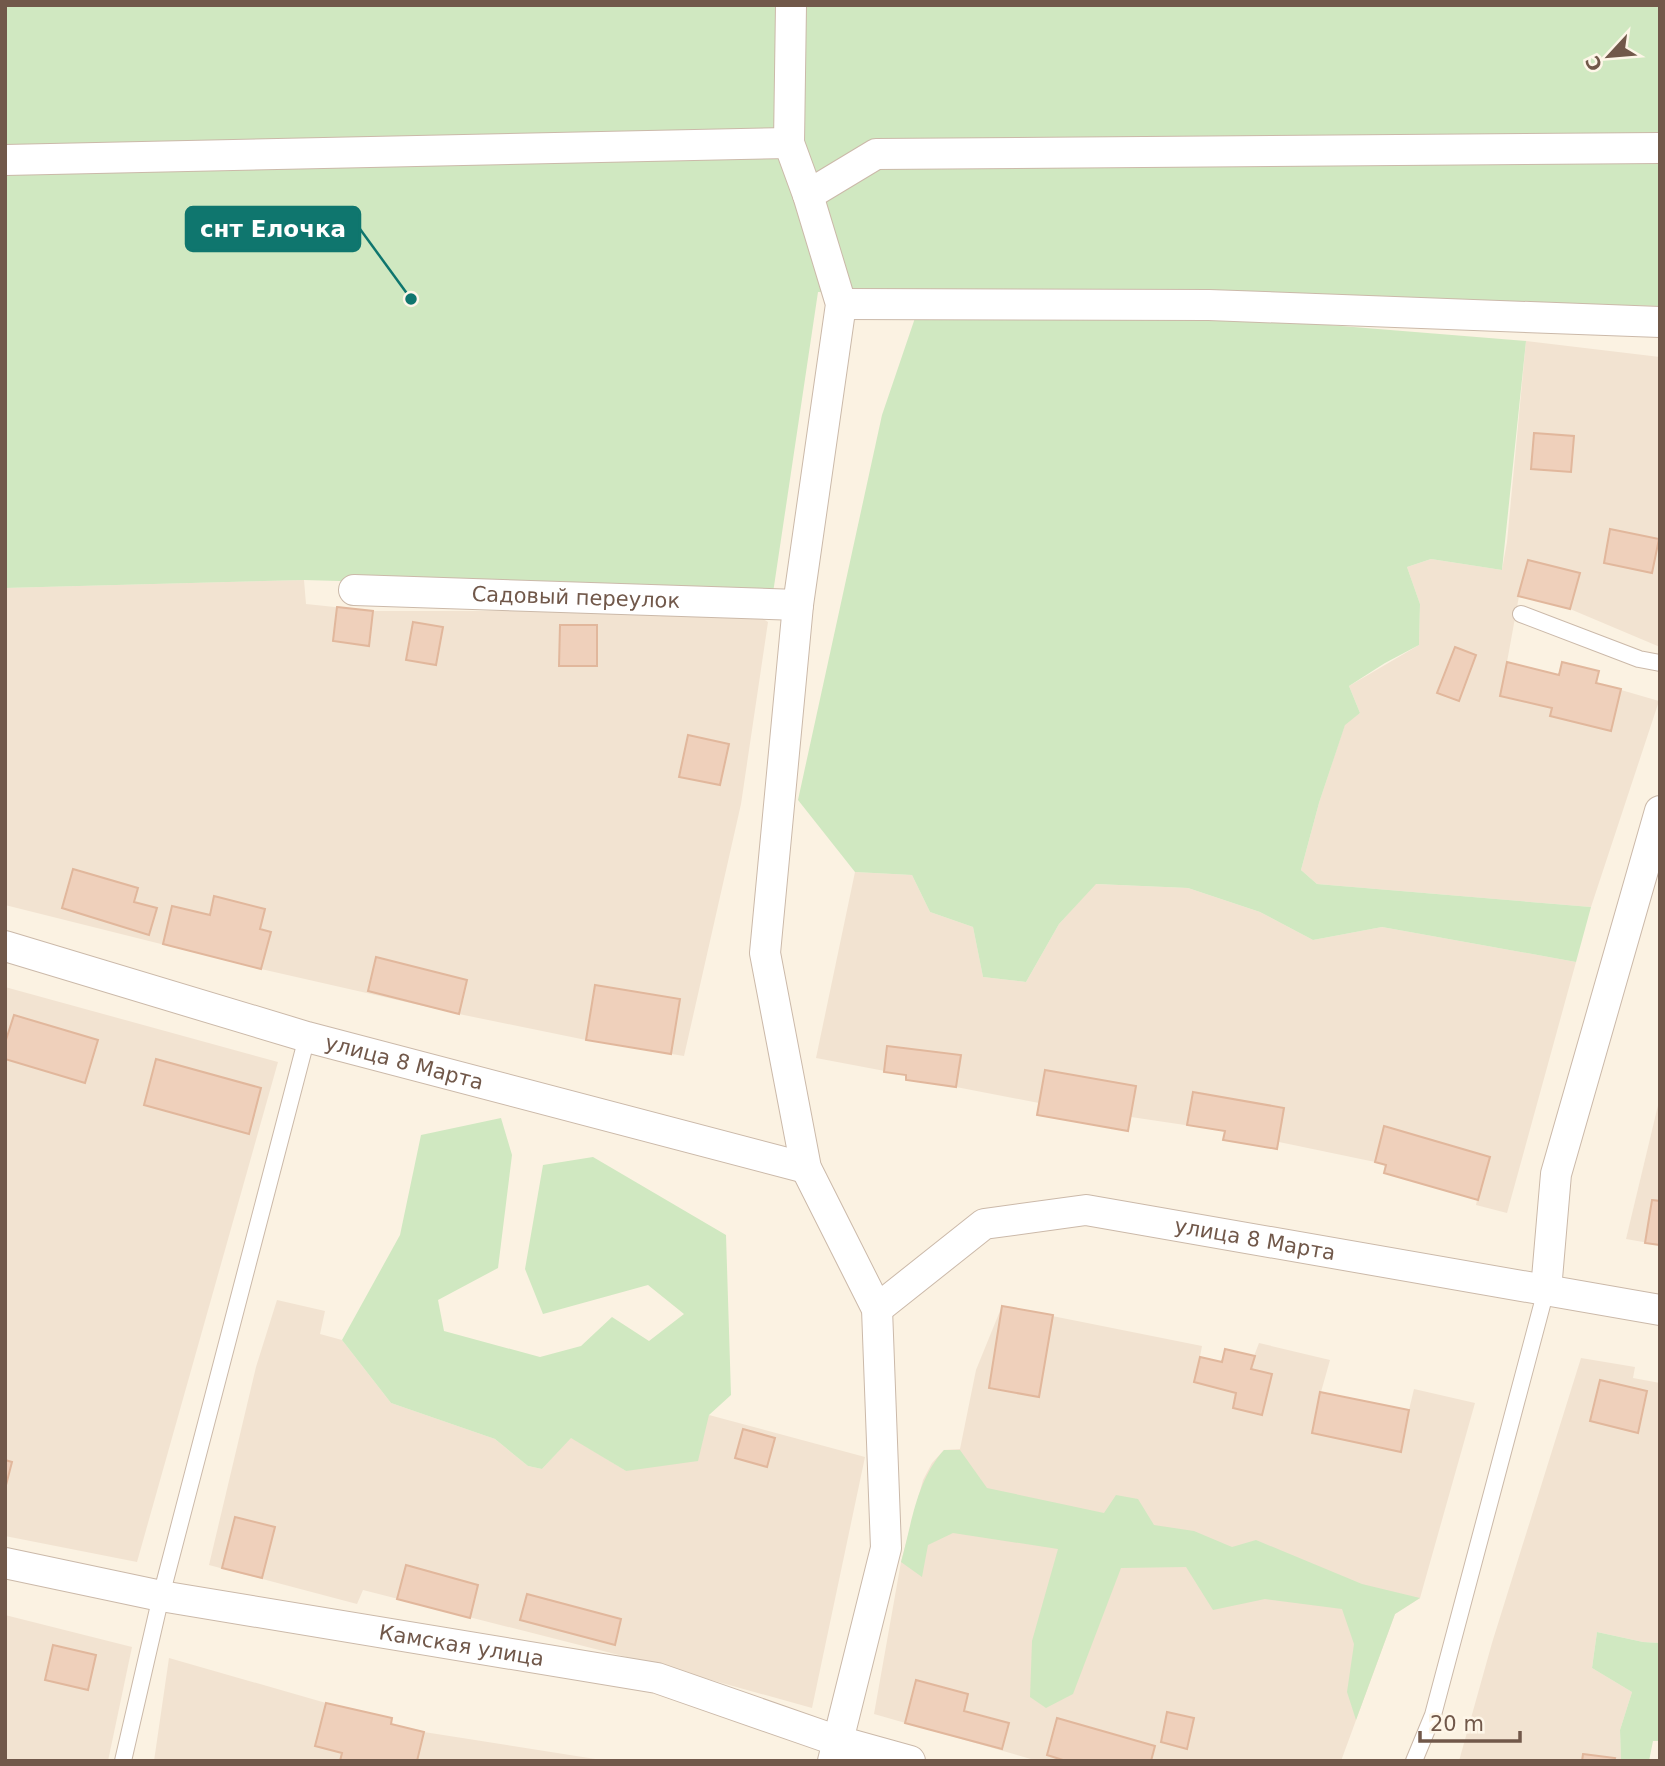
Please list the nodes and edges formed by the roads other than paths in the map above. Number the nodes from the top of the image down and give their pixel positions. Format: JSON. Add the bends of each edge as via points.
{"nodes":[{"id":1,"x":791,"y":5,"type":"edge"},
{"id":2,"x":789,"y":143,"type":"junction"},
{"id":3,"x":1660,"y":148,"type":"edge"},
{"id":4,"x":5,"y":160,"type":"edge"},
{"id":5,"x":808,"y":195,"type":"junction"},
{"id":6,"x":841,"y":304,"type":"junction"},
{"id":7,"x":1660,"y":322,"type":"edge"},
{"id":8,"x":354,"y":590,"type":"dead end"},
{"id":9,"x":799,"y":605,"type":"junction"},
{"id":10,"x":1521,"y":614,"type":"dead end"},
{"id":11,"x":1660,"y":663,"type":"edge"},
{"id":12,"x":1660,"y":811,"type":"edge"},
{"id":13,"x":5,"y":946,"type":"edge"},
{"id":14,"x":307,"y":1037,"type":"junction"},
{"id":15,"x":806,"y":1168,"type":"junction"},
{"id":16,"x":1546,"y":1290,"type":"junction"},
{"id":17,"x":877,"y":1309,"type":"junction"},
{"id":18,"x":1660,"y":1310,"type":"edge"},
{"id":19,"x":5,"y":1563,"type":"edge"},
{"id":20,"x":161,"y":1596,"type":"junction"},
{"id":21,"x":835,"y":1751,"type":"edge"},
{"id":22,"x":123,"y":1761,"type":"edge"},
{"id":23,"x":910,"y":1761,"type":"edge"},
{"id":24,"x":1414,"y":1761,"type":"edge"}],
"edges":[{"from":1,"to":2,"type":"street"},
{"from":2,"to":4,"type":"street"},
{"from":2,"to":5,"type":"street"},
{"from":3,"to":5,"type":"street","via":[[876,155]]},
{"from":5,"to":6,"type":"street"},
{"from":6,"to":7,"type":"street","via":[[1209,305]]},
{"from":6,"to":9,"type":"street"},
{"from":8,"to":9,"type":"street","name":"Садовый переулок"},
{"from":9,"to":15,"type":"street","via":[[765,953]]},
{"from":10,"to":11,"type":"lane"},
{"from":12,"to":16,"type":"street","via":[[1556,1174]]},
{"from":13,"to":14,"type":"street","name":"улица 8 Марта"},
{"from":14,"to":15,"type":"street","name":"улица 8 Марта"},
{"from":14,"to":20,"type":"lane"},
{"from":15,"to":17,"type":"street"},
{"from":16,"to":17,"type":"street","name":"улица 8 Марта","via":[[1086,1210],[984,1224]]},
{"from":16,"to":18,"type":"street","name":"улица 8 Марта"},
{"from":16,"to":24,"type":"lane","via":[[1433,1715]]},
{"from":17,"to":21,"type":"street","via":[[886,1548]]},
{"from":19,"to":20,"type":"street","name":"Камская улица"},
{"from":20,"to":21,"type":"street","name":"Камская улица","via":[[657,1678]]},
{"from":20,"to":22,"type":"lane"},
{"from":21,"to":23,"type":"street","name":"Камская улица"}]}
